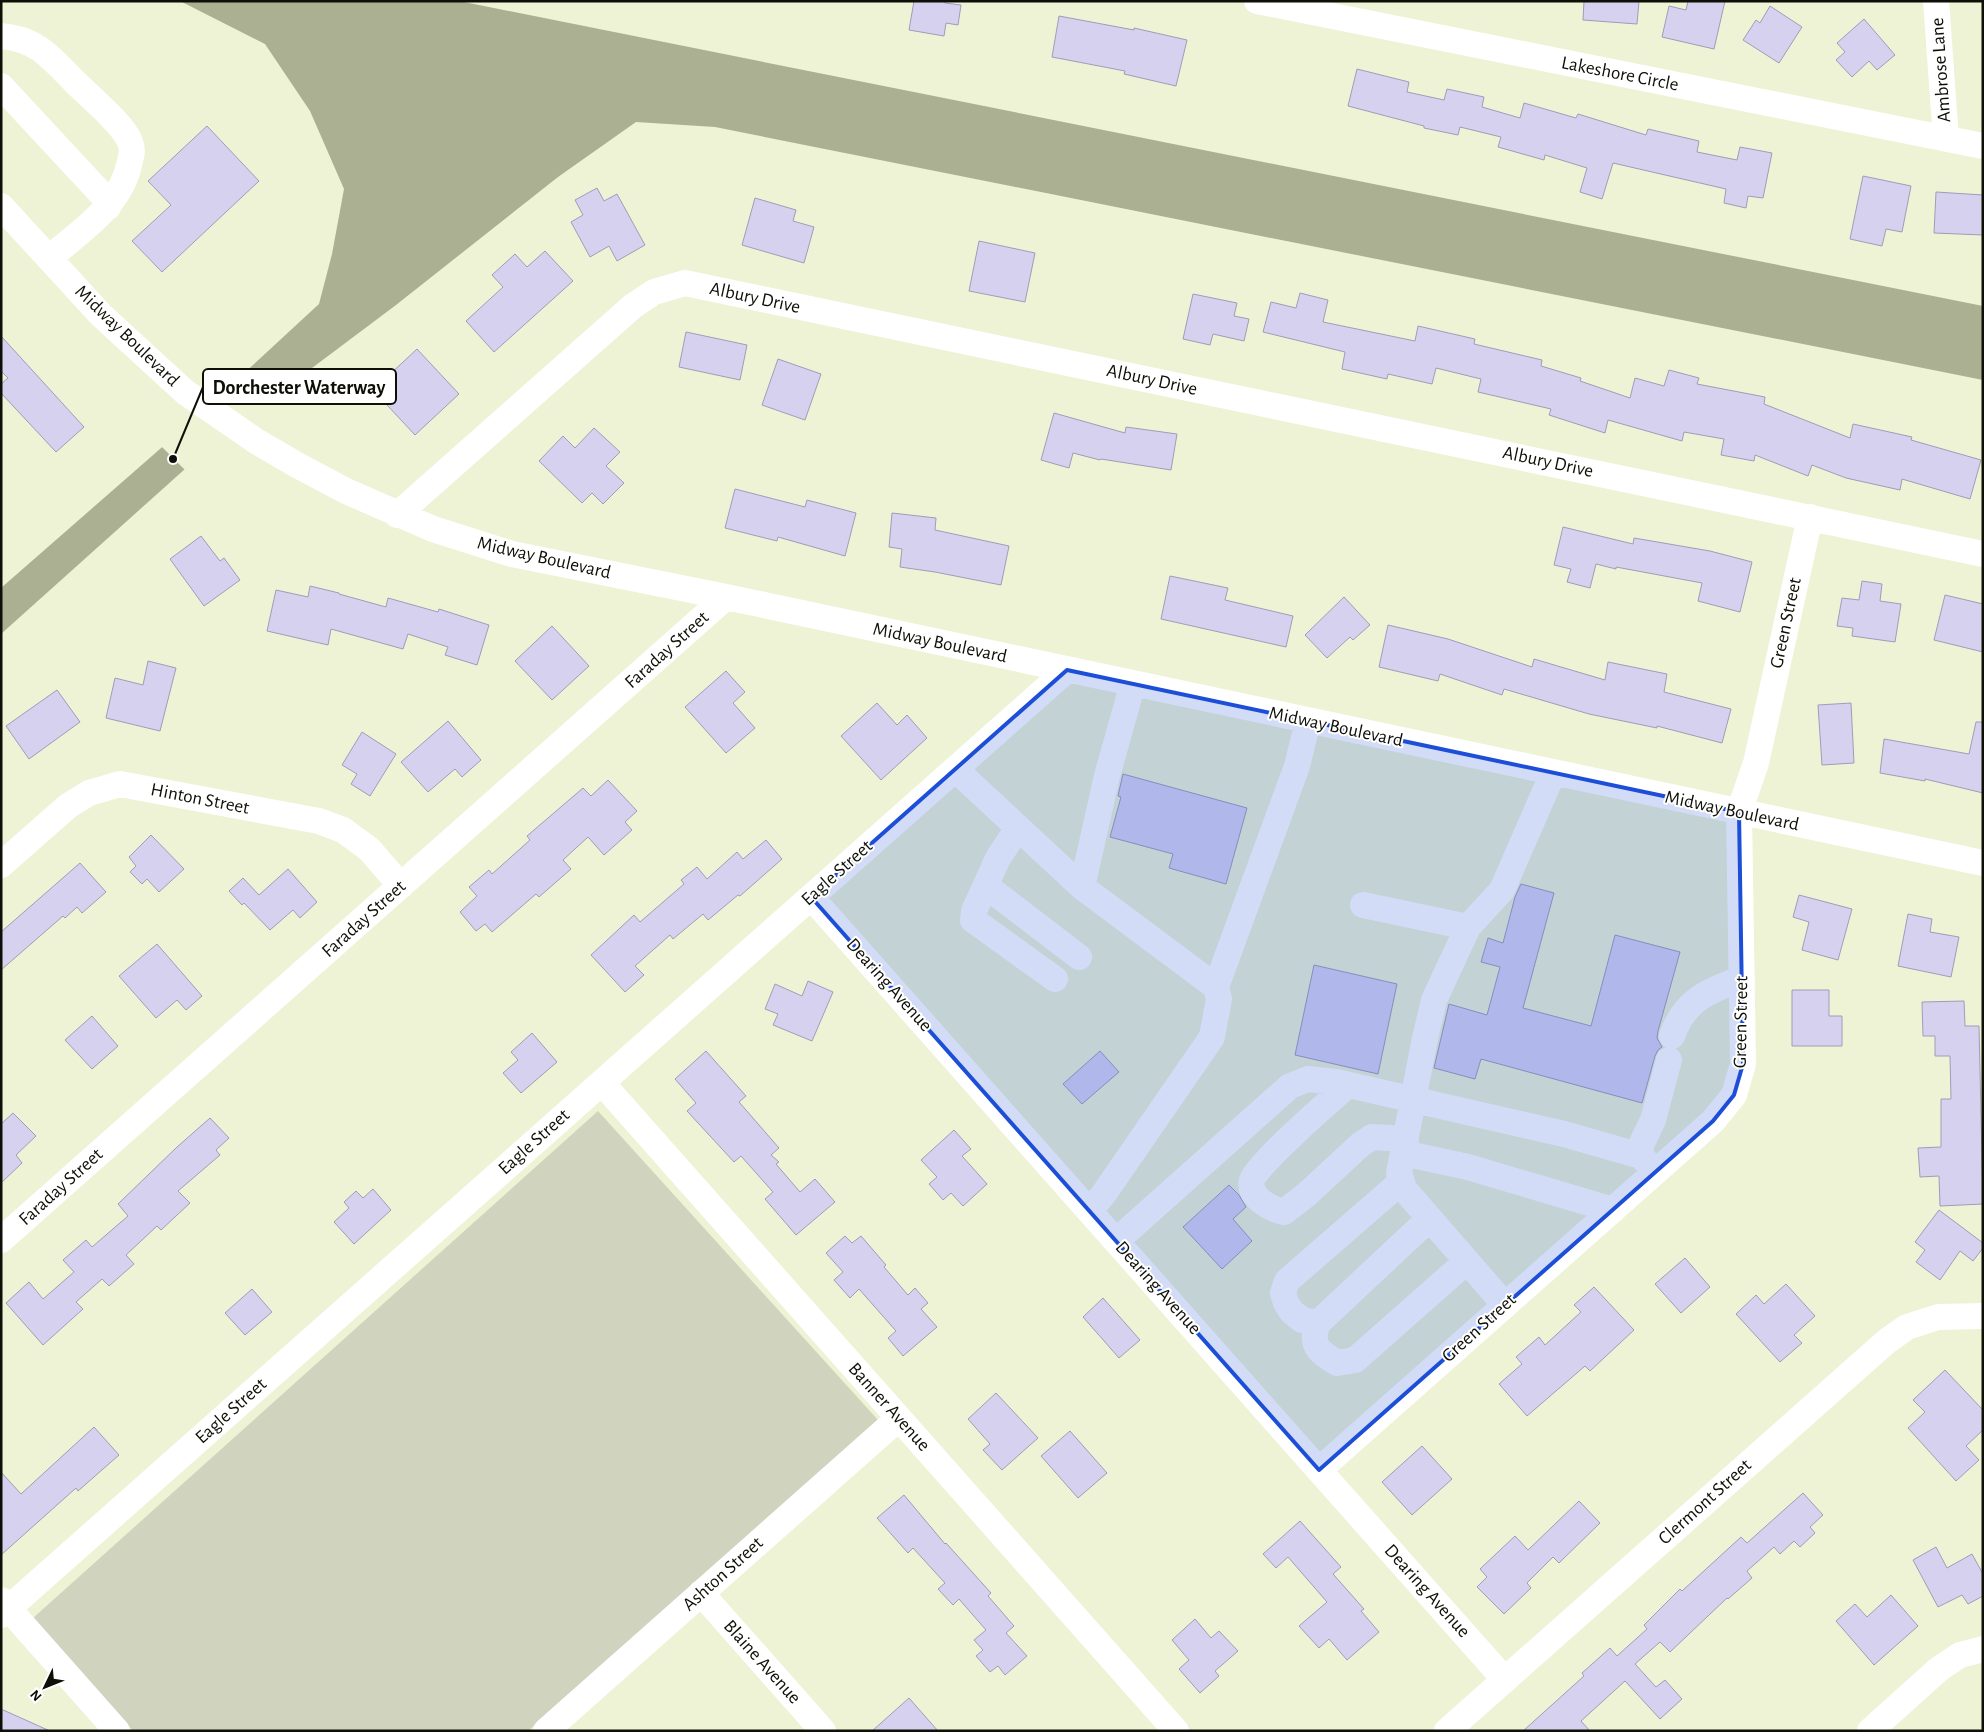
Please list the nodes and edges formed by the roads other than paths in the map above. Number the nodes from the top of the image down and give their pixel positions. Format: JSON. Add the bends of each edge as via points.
{"nodes":[{"id":1,"x":1257,"y":1,"type":"edge"},
{"id":2,"x":1936,"y":1,"type":"edge"},
{"id":3,"x":1,"y":36,"type":"edge"},
{"id":4,"x":1,"y":86,"type":"edge"},
{"id":5,"x":1946,"y":139,"type":"junction"},
{"id":6,"x":1983,"y":146,"type":"edge"},
{"id":7,"x":1,"y":206,"type":"edge"},
{"id":8,"x":108,"y":207,"type":"junction"},
{"id":9,"x":49,"y":258,"type":"junction"},
{"id":10,"x":397,"y":514,"type":"junction"},
{"id":11,"x":1810,"y":517,"type":"junction"},
{"id":12,"x":1983,"y":554,"type":"edge"},
{"id":13,"x":726,"y":597,"type":"junction"},
{"id":14,"x":1067,"y":670,"type":"junction"},
{"id":15,"x":1133,"y":684,"type":"junction"},
{"id":16,"x":1308,"y":721,"type":"junction"},
{"id":17,"x":955,"y":769,"type":"junction"},
{"id":18,"x":1553,"y":773,"type":"junction"},
{"id":19,"x":1739,"y":812,"type":"junction"},
{"id":20,"x":1018,"y":828,"type":"junction"},
{"id":21,"x":1983,"y":863,"type":"edge"},
{"id":22,"x":1,"y":865,"type":"edge"},
{"id":23,"x":401,"y":886,"type":"junction"},
{"id":24,"x":986,"y":886,"type":"junction"},
{"id":25,"x":1082,"y":886,"type":"junction"},
{"id":26,"x":811,"y":897,"type":"junction"},
{"id":27,"x":1363,"y":905,"type":"dead end"},
{"id":28,"x":1468,"y":927,"type":"junction"},
{"id":29,"x":1079,"y":957,"type":"dead end"},
{"id":30,"x":1742,"y":978,"type":"junction"},
{"id":31,"x":1055,"y":979,"type":"dead end"},
{"id":32,"x":1216,"y":987,"type":"junction"},
{"id":33,"x":602,"y":1082,"type":"junction"},
{"id":34,"x":1348,"y":1085,"type":"junction"},
{"id":35,"x":1414,"y":1099,"type":"junction"},
{"id":36,"x":1405,"y":1146,"type":"junction"},
{"id":37,"x":1648,"y":1164,"type":"junction"},
{"id":38,"x":1402,"y":1181,"type":"junction"},
{"id":39,"x":1612,"y":1210,"type":"junction"},
{"id":40,"x":1090,"y":1211,"type":"junction"},
{"id":41,"x":1429,"y":1219,"type":"junction"},
{"id":42,"x":1,"y":1240,"type":"edge"},
{"id":43,"x":1116,"y":1241,"type":"junction"},
{"id":44,"x":1466,"y":1262,"type":"junction"},
{"id":45,"x":1505,"y":1306,"type":"junction"},
{"id":46,"x":1983,"y":1316,"type":"edge"},
{"id":47,"x":1318,"y":1323,"type":"junction"},
{"id":48,"x":899,"y":1418,"type":"junction"},
{"id":49,"x":1319,"y":1470,"type":"junction"},
{"id":50,"x":701,"y":1593,"type":"junction"},
{"id":51,"x":4,"y":1608,"type":"edge"},
{"id":52,"x":1983,"y":1648,"type":"edge"},
{"id":53,"x":1505,"y":1680,"type":"junction"},
{"id":54,"x":117,"y":1731,"type":"edge"},
{"id":55,"x":546,"y":1731,"type":"edge"},
{"id":56,"x":823,"y":1731,"type":"edge"},
{"id":57,"x":1176,"y":1731,"type":"edge"},
{"id":58,"x":1447,"y":1731,"type":"edge"},
{"id":59,"x":1870,"y":1731,"type":"edge"}],
"edges":[{"from":1,"to":5,"type":"street","name":"Lakeshore Circle"},
{"from":2,"to":5,"type":"street","name":"Ambrose Lane"},
{"from":3,"to":8,"type":"street","via":[[19,38],[44,50],[130,140],[132,150],[124,183]]},
{"from":4,"to":8,"type":"street","via":[[106,199]]},
{"from":5,"to":6,"type":"street","name":"Lakeshore Circle"},
{"from":7,"to":9,"type":"street","name":"Midway Boulevard"},
{"from":8,"to":9,"type":"street"},
{"from":9,"to":10,"type":"street","name":"Midway Boulevard","via":[[101,315],[185,392],[256,441],[346,491]]},
{"from":10,"to":11,"type":"street","name":"Albury Drive","via":[[633,306],[654,292],[685,283]]},
{"from":10,"to":13,"type":"street","name":"Midway Boulevard","via":[[512,554]]},
{"from":11,"to":12,"type":"street","name":"Albury Drive"},
{"from":11,"to":19,"type":"street","name":"Green Street","via":[[1756,762]]},
{"from":13,"to":14,"type":"street","name":"Midway Boulevard"},
{"from":13,"to":23,"type":"street","name":"Faraday Street"},
{"from":14,"to":15,"type":"street","name":"Midway Boulevard"},
{"from":14,"to":17,"type":"street","name":"Eagle Street"},
{"from":15,"to":16,"type":"street","name":"Midway Boulevard"},
{"from":15,"to":25,"type":"street"},
{"from":16,"to":18,"type":"street","name":"Midway Boulevard"},
{"from":16,"to":32,"type":"street","via":[[1297,766]]},
{"from":17,"to":20,"type":"street"},
{"from":17,"to":26,"type":"street","name":"Eagle Street"},
{"from":18,"to":19,"type":"street","name":"Midway Boulevard"},
{"from":18,"to":28,"type":"street","via":[[1502,890]]},
{"from":19,"to":21,"type":"street","name":"Midway Boulevard"},
{"from":19,"to":30,"type":"street","name":"Green Street"},
{"from":20,"to":24,"type":"street","via":[[998,858]]},
{"from":20,"to":25,"type":"street"},
{"from":22,"to":23,"type":"street","name":"Hinton Street","via":[[68,806],[89,793],[120,784],[320,821],[343,830],[369,849]]},
{"from":23,"to":42,"type":"street","name":"Faraday Street"},
{"from":24,"to":29,"type":"street"},
{"from":24,"to":31,"type":"street","via":[[973,920]]},
{"from":25,"to":32,"type":"street"},
{"from":26,"to":33,"type":"street","name":"Eagle Street"},
{"from":26,"to":40,"type":"street","name":"Dearing Avenue"},
{"from":27,"to":28,"type":"street"},
{"from":28,"to":35,"type":"street","via":[[1434,1000]]},
{"from":30,"to":37,"type":"street","via":[[1708,992],[1678,1019],[1653,1120],[1641,1145]]},
{"from":30,"to":37,"type":"street","name":"Green Street","via":[[1743,1064],[1734,1095],[1713,1120]]},
{"from":32,"to":40,"type":"street","via":[[1219,999],[1212,1037]]},
{"from":33,"to":48,"type":"street","name":"Banner Avenue"},
{"from":33,"to":51,"type":"street","name":"Eagle Street"},
{"from":34,"to":35,"type":"street"},
{"from":34,"to":36,"type":"street","via":[[1264,1162],[1252,1177],[1251,1186],[1258,1199],[1271,1209],[1284,1212],[1372,1137]]},
{"from":34,"to":43,"type":"street","via":[[1308,1079],[1290,1086]]},
{"from":35,"to":36,"type":"street"},
{"from":35,"to":37,"type":"street","via":[[1564,1134]]},
{"from":36,"to":38,"type":"street","via":[[1399,1174]]},
{"from":36,"to":39,"type":"street"},
{"from":37,"to":39,"type":"street","name":"Green Street"},
{"from":38,"to":41,"type":"street","via":[[1404,1189]]},
{"from":38,"to":47,"type":"street","via":[[1287,1281],[1283,1293],[1292,1312],[1302,1320]]},
{"from":39,"to":45,"type":"street","name":"Green Street"},
{"from":40,"to":43,"type":"street","name":"Dearing Avenue"},
{"from":41,"to":44,"type":"street"},
{"from":41,"to":47,"type":"street"},
{"from":43,"to":49,"type":"street","name":"Dearing Avenue"},
{"from":44,"to":45,"type":"street"},
{"from":44,"to":47,"type":"street","via":[[1355,1360],[1337,1363],[1325,1356],[1316,1345],[1313,1334]]},
{"from":45,"to":49,"type":"street","name":"Green Street"},
{"from":46,"to":53,"type":"street","name":"Clermont Street","via":[[1938,1316],[1907,1327],[1887,1341]]},
{"from":48,"to":50,"type":"street","name":"Ashton Street"},
{"from":48,"to":57,"type":"street","name":"Banner Avenue"},
{"from":49,"to":53,"type":"street","name":"Dearing Avenue"},
{"from":50,"to":55,"type":"street","name":"Ashton Street"},
{"from":50,"to":56,"type":"street","name":"Blaine Avenue"},
{"from":51,"to":54,"type":"street"},
{"from":52,"to":59,"type":"street","via":[[1960,1655],[1939,1669]]},
{"from":53,"to":58,"type":"street","name":"Clermont Street"}]}
